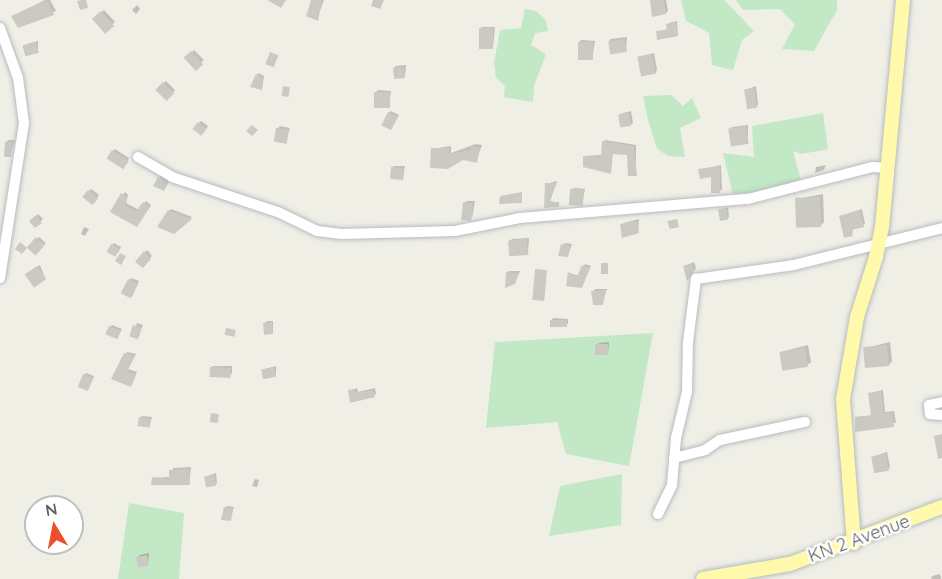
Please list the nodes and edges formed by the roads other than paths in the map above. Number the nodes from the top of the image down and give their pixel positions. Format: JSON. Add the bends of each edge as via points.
{"nodes":[{"id":1,"x":903,"y":0,"type":"edge"},
{"id":2,"x":0,"y":28,"type":"edge"},
{"id":3,"x":138,"y":157,"type":"dead end"},
{"id":4,"x":886,"y":168,"type":"junction"},
{"id":5,"x":942,"y":228,"type":"edge"},
{"id":6,"x":879,"y":245,"type":"junction"},
{"id":7,"x":0,"y":278,"type":"edge"},
{"id":8,"x":942,"y":402,"type":"edge"},
{"id":9,"x":942,"y":415,"type":"edge"},
{"id":10,"x":805,"y":422,"type":"dead end"},
{"id":11,"x":675,"y":458,"type":"junction"},
{"id":12,"x":942,"y":507,"type":"edge"},
{"id":13,"x":658,"y":514,"type":"dead end"},
{"id":14,"x":854,"y":543,"type":"junction"},
{"id":15,"x":703,"y":579,"type":"edge"}],
"edges":[{"from":1,"to":4,"type":"main road"},
{"from":2,"to":7,"type":"street","via":[[18,78],[24,123]]},
{"from":3,"to":4,"type":"street","via":[[172,177],[270,210],[317,231],[342,234],[456,231],[520,218],[748,200],[873,167]]},
{"from":4,"to":6,"type":"main road"},
{"from":5,"to":6,"type":"street"},
{"from":6,"to":11,"type":"street","via":[[794,265],[696,279],[687,392]]},
{"from":6,"to":14,"type":"main road","via":[[857,317],[843,399]]},
{"from":8,"to":9,"type":"street","via":[[929,405],[930,414]]},
{"from":10,"to":11,"type":"street","via":[[720,440],[705,450]]},
{"from":11,"to":13,"type":"street","via":[[672,485]]},
{"from":12,"to":14,"type":"main road","name":"KN 2 Avenue"},
{"from":14,"to":15,"type":"main road","name":"KN 2 Avenue","via":[[790,564]]}]}
